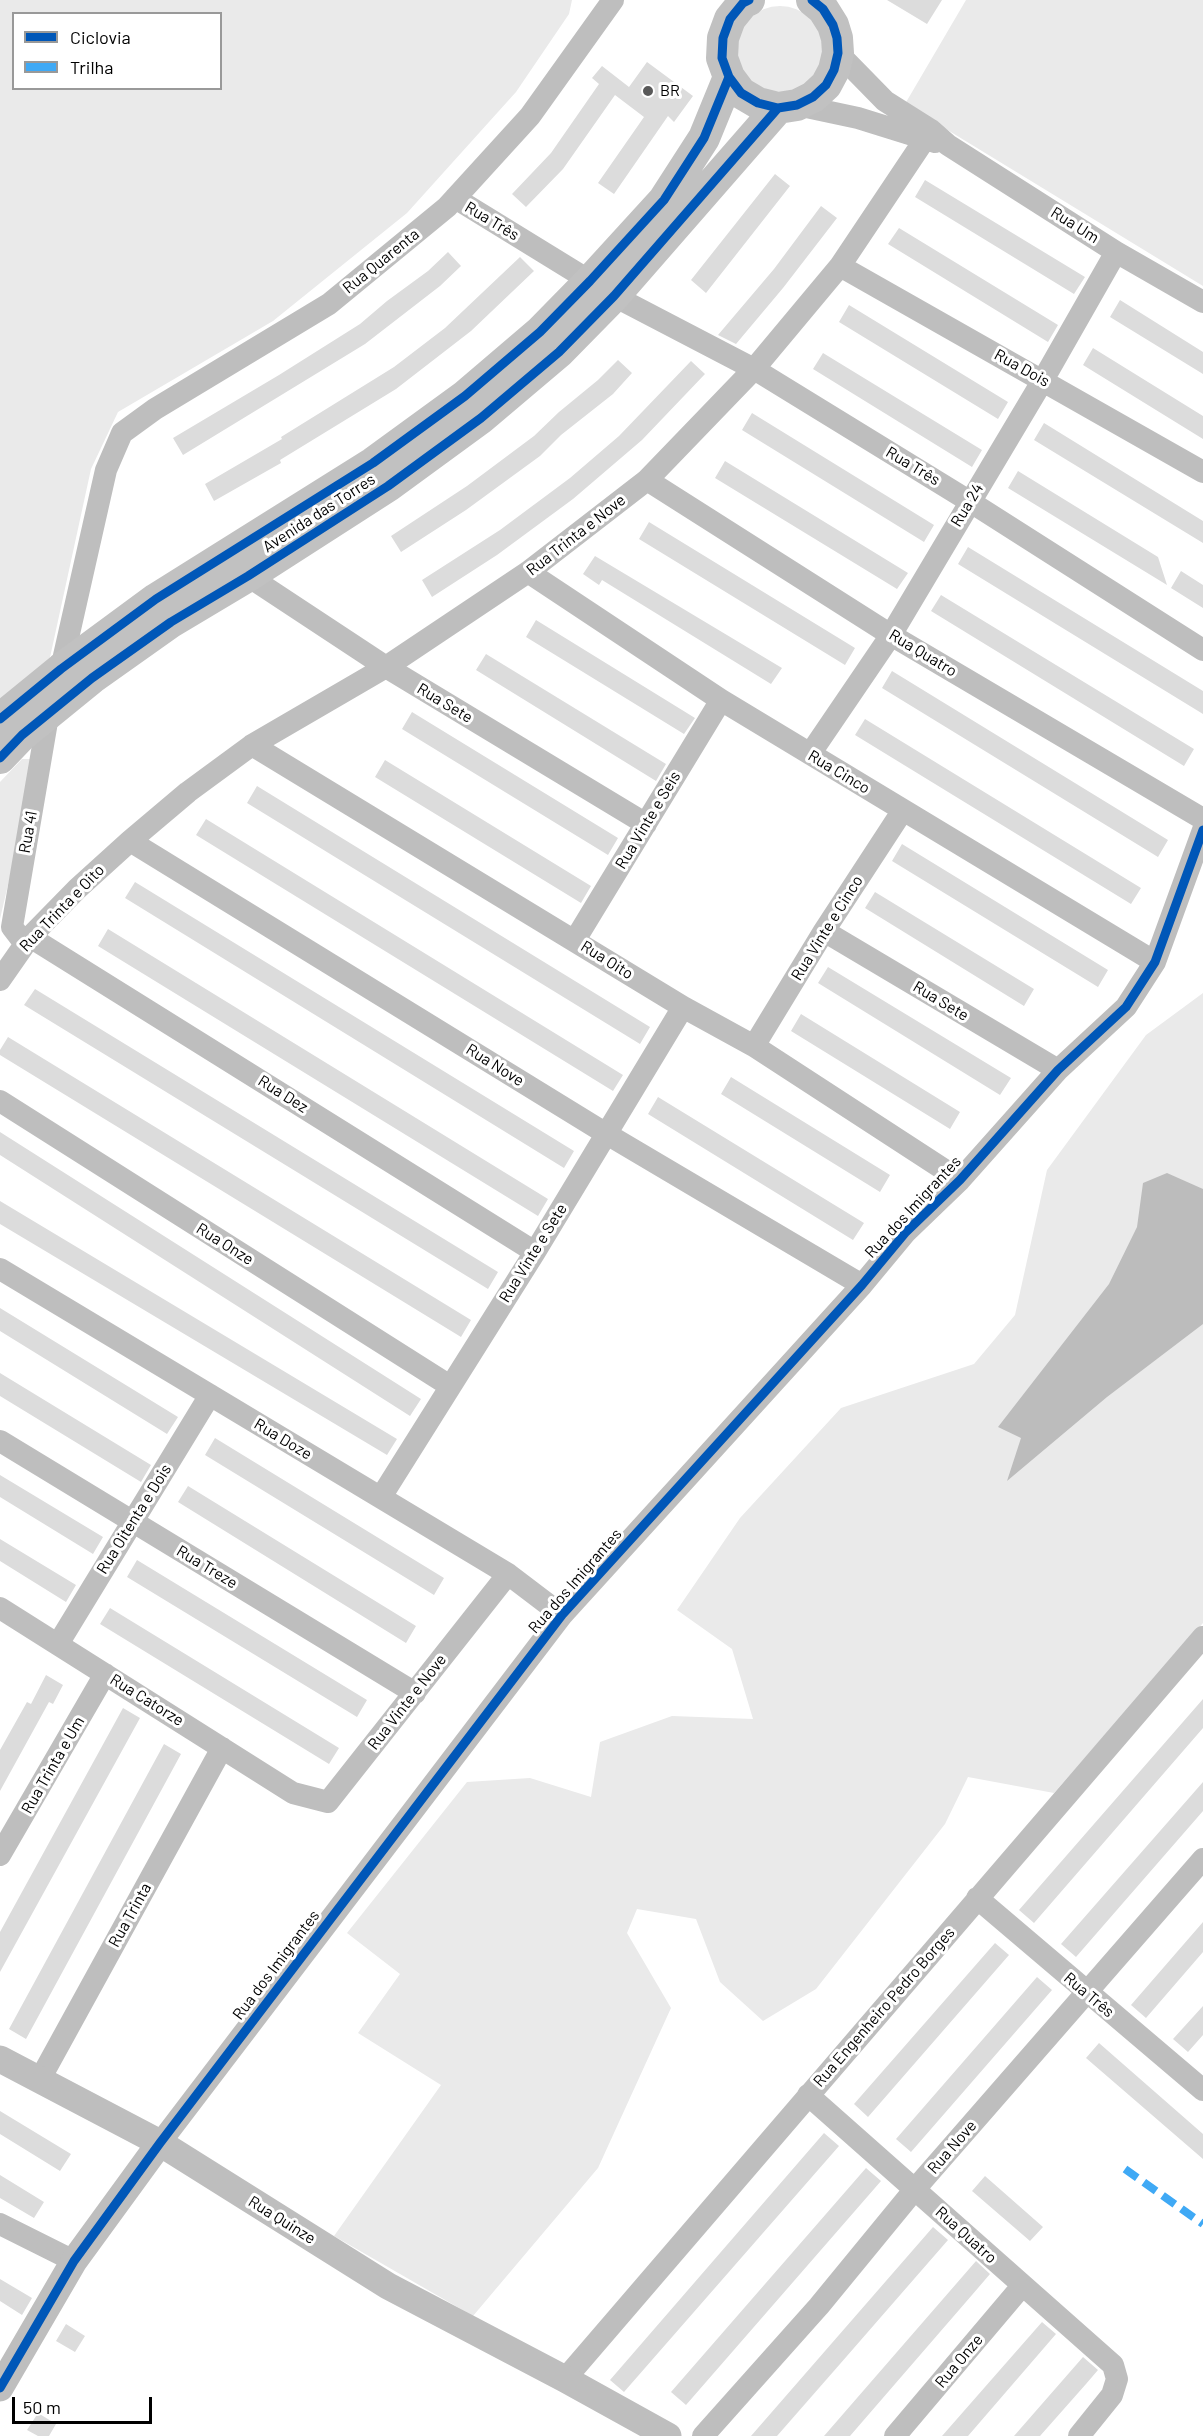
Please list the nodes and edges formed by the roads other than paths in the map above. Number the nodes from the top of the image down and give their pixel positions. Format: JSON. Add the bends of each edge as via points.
{"nodes":[{"id":1,"x":613,"y":0,"type":"edge"},
{"id":2,"x":749,"y":0,"type":"edge"},
{"id":3,"x":812,"y":0,"type":"edge"},
{"id":4,"x":838,"y":26,"type":"edge"},
{"id":5,"x":729,"y":77,"type":"junction"},
{"id":6,"x":788,"y":106,"type":"junction"},
{"id":7,"x":928,"y":134,"type":"junction"},
{"id":8,"x":455,"y":198,"type":"junction"},
{"id":9,"x":1116,"y":252,"type":"junction"},
{"id":10,"x":840,"y":266,"type":"junction"},
{"id":11,"x":602,"y":288,"type":"junction"},
{"id":12,"x":1203,"y":302,"type":"edge"},
{"id":13,"x":754,"y":369,"type":"junction"},
{"id":14,"x":1043,"y":380,"type":"junction"},
{"id":15,"x":1203,"y":472,"type":"edge"},
{"id":16,"x":647,"y":480,"type":"junction"},
{"id":17,"x":969,"y":501,"type":"junction"},
{"id":18,"x":528,"y":572,"type":"junction"},
{"id":19,"x":248,"y":576,"type":"junction"},
{"id":20,"x":891,"y":635,"type":"junction"},
{"id":21,"x":1203,"y":650,"type":"edge"},
{"id":22,"x":386,"y":667,"type":"junction"},
{"id":23,"x":61,"y":669,"type":"junction"},
{"id":24,"x":721,"y":700,"type":"junction"},
{"id":25,"x":48,"y":716,"type":"junction"},
{"id":26,"x":0,"y":719,"type":"edge"},
{"id":27,"x":252,"y":745,"type":"junction"},
{"id":28,"x":810,"y":754,"type":"junction"},
{"id":29,"x":0,"y":758,"type":"edge"},
{"id":30,"x":903,"y":810,"type":"junction"},
{"id":31,"x":1203,"y":819,"type":"edge"},
{"id":32,"x":646,"y":824,"type":"junction"},
{"id":33,"x":1203,"y":830,"type":"edge"},
{"id":34,"x":129,"y":841,"type":"junction"},
{"id":35,"x":824,"y":931,"type":"junction"},
{"id":36,"x":28,"y":940,"type":"junction"},
{"id":37,"x":575,"y":940,"type":"junction"},
{"id":38,"x":1155,"y":962,"type":"junction"},
{"id":39,"x":0,"y":980,"type":"edge"},
{"id":40,"x":683,"y":1007,"type":"junction"},
{"id":41,"x":754,"y":1046,"type":"junction"},
{"id":42,"x":1058,"y":1070,"type":"junction"},
{"id":43,"x":0,"y":1101,"type":"edge"},
{"id":44,"x":606,"y":1133,"type":"junction"},
{"id":45,"x":960,"y":1180,"type":"junction"},
{"id":46,"x":535,"y":1252,"type":"junction"},
{"id":47,"x":0,"y":1269,"type":"edge"},
{"id":48,"x":862,"y":1286,"type":"junction"},
{"id":49,"x":450,"y":1386,"type":"junction"},
{"id":50,"x":210,"y":1395,"type":"junction"},
{"id":51,"x":0,"y":1441,"type":"edge"},
{"id":52,"x":381,"y":1497,"type":"junction"},
{"id":53,"x":132,"y":1521,"type":"junction"},
{"id":54,"x":508,"y":1574,"type":"junction"},
{"id":55,"x":0,"y":1608,"type":"edge"},
{"id":56,"x":562,"y":1615,"type":"junction"},
{"id":57,"x":58,"y":1644,"type":"junction"},
{"id":58,"x":1201,"y":1644,"type":"edge"},
{"id":59,"x":105,"y":1674,"type":"junction"},
{"id":60,"x":415,"y":1693,"type":"junction"},
{"id":61,"x":222,"y":1748,"type":"junction"},
{"id":62,"x":293,"y":1793,"type":"joint"},
{"id":63,"x":0,"y":1855,"type":"edge"},
{"id":64,"x":1203,"y":1859,"type":"edge"},
{"id":65,"x":977,"y":1898,"type":"junction"},
{"id":66,"x":1086,"y":1993,"type":"junction"},
{"id":67,"x":0,"y":2060,"type":"edge"},
{"id":68,"x":39,"y":2081,"type":"junction"},
{"id":69,"x":1202,"y":2087,"type":"edge"},
{"id":70,"x":808,"y":2095,"type":"junction"},
{"id":71,"x":159,"y":2143,"type":"junction"},
{"id":72,"x":915,"y":2189,"type":"junction"},
{"id":73,"x":0,"y":2224,"type":"edge"},
{"id":74,"x":74,"y":2261,"type":"junction"},
{"id":75,"x":1022,"y":2286,"type":"junction"},
{"id":76,"x":565,"y":2379,"type":"junction"},
{"id":77,"x":0,"y":2386,"type":"edge"},
{"id":78,"x":1090,"y":2433,"type":"edge"},
{"id":79,"x":668,"y":2436,"type":"edge"},
{"id":80,"x":703,"y":2436,"type":"edge"},
{"id":81,"x":895,"y":2436,"type":"edge"}],
"edges":[{"from":1,"to":8,"type":"street","name":"Rua Quarenta","via":[[530,116]]},
{"from":2,"to":5,"type":"main road","via":[[730,19],[723,38],[722,58]]},
{"from":3,"to":4,"type":"main road"},
{"from":4,"to":6,"type":"main road","name":"Avenida das Torres","via":[[834,70],[826,85],[813,97]]},
{"from":4,"to":7,"type":"street","name":"Rua Um","via":[[885,101]]},
{"from":5,"to":6,"type":"main road","via":[[741,93],[758,103]]},
{"from":5,"to":11,"type":"main road","name":"Avenida das Torres","via":[[692,159]]},
{"from":6,"to":7,"type":"street","name":"Rua Um"},
{"from":6,"to":11,"type":"main road","name":"Avenida das Torres"},
{"from":7,"to":9,"type":"street","name":"Rua Um"},
{"from":7,"to":10,"type":"street","name":"Rua Trinta e Nove"},
{"from":8,"to":11,"type":"street","name":"Rua Três"},
{"from":8,"to":23,"type":"street","name":"Rua Quarenta","via":[[329,304],[154,409],[122,433],[106,470]]},
{"from":9,"to":12,"type":"street","name":"Rua Um"},
{"from":9,"to":14,"type":"street","name":"Rua 24"},
{"from":10,"to":13,"type":"street","name":"Rua Trinta e Nove"},
{"from":10,"to":14,"type":"street","name":"Rua Dois"},
{"from":11,"to":13,"type":"street","name":"Rua Três"},
{"from":11,"to":19,"type":"main road","name":"Avenida das Torres","via":[[559,352],[482,417],[388,486]]},
{"from":11,"to":23,"type":"main road","name":"Avenida das Torres","via":[[373,463],[156,599]]},
{"from":13,"to":16,"type":"street","name":"Rua Trinta e Nove"},
{"from":13,"to":17,"type":"street","name":"Rua Três"},
{"from":14,"to":15,"type":"street","name":"Rua Dois"},
{"from":14,"to":17,"type":"street","name":"Rua 24"},
{"from":16,"to":18,"type":"street","name":"Rua Trinta e Nove"},
{"from":16,"to":20,"type":"street","name":"Rua Quatro"},
{"from":17,"to":20,"type":"street","name":"Rua 24"},
{"from":17,"to":21,"type":"street","name":"Rua Três"},
{"from":18,"to":22,"type":"street","name":"Rua Trinta e Nove"},
{"from":18,"to":24,"type":"street","name":"Rua Cinco"},
{"from":19,"to":22,"type":"street","name":"Rua Sete"},
{"from":19,"to":25,"type":"main road","name":"Avenida das Torres","via":[[171,622],[92,678]]},
{"from":20,"to":28,"type":"street","name":"Rua 24"},
{"from":20,"to":31,"type":"street","name":"Rua Quatro"},
{"from":22,"to":27,"type":"street","name":"Rua Trinta e Nove"},
{"from":22,"to":32,"type":"street","name":"Rua Sete"},
{"from":23,"to":26,"type":"main road","name":"Avenida das Torres"},
{"from":24,"to":28,"type":"street","name":"Rua Cinco"},
{"from":24,"to":32,"type":"street","name":"Rua Vinte e Seis"},
{"from":25,"to":29,"type":"main road","name":"Avenida das Torres"},
{"from":25,"to":36,"type":"street","name":"Rua 41","via":[[12,927]]},
{"from":27,"to":34,"type":"street","name":"Rua Trinta e Nove"},
{"from":27,"to":37,"type":"street","name":"Rua Oito"},
{"from":28,"to":30,"type":"street","name":"Rua Cinco"},
{"from":30,"to":35,"type":"street","name":"Rua Vinte e Cinco"},
{"from":30,"to":38,"type":"street","name":"Rua Cinco"},
{"from":32,"to":37,"type":"street","name":"Rua Vinte e Seis"},
{"from":33,"to":38,"type":"street","name":"Rua dos Imigrantes"},
{"from":34,"to":36,"type":"street","name":"Rua Trinta e Oito"},
{"from":34,"to":44,"type":"street","name":"Rua Nove"},
{"from":35,"to":41,"type":"street","name":"Rua Vinte e Cinco"},
{"from":35,"to":42,"type":"street","name":"Rua Sete"},
{"from":36,"to":39,"type":"street","name":"Rua Trinta e Oito"},
{"from":36,"to":46,"type":"street","name":"Rua Dez"},
{"from":37,"to":40,"type":"street","name":"Rua Oito"},
{"from":38,"to":42,"type":"street","name":"Rua dos Imigrantes","via":[[1126,1007]]},
{"from":40,"to":41,"type":"street","name":"Rua Oito"},
{"from":40,"to":44,"type":"street","name":"Rua Vinte e Sete"},
{"from":41,"to":45,"type":"street","name":"Rua Oito"},
{"from":42,"to":45,"type":"street","name":"Rua dos Imigrantes"},
{"from":43,"to":49,"type":"street","name":"Rua Onze"},
{"from":44,"to":46,"type":"street","name":"Rua Vinte e Sete"},
{"from":44,"to":48,"type":"street","name":"Rua Nove"},
{"from":45,"to":48,"type":"street","name":"Rua dos Imigrantes","via":[[906,1232]]},
{"from":46,"to":49,"type":"street","name":"Rua Vinte e Sete"},
{"from":47,"to":50,"type":"street","name":"Rua Doze"},
{"from":48,"to":56,"type":"street","name":"Rua dos Imigrantes"},
{"from":49,"to":52,"type":"street","name":"Rua Vinte e Sete"},
{"from":50,"to":52,"type":"street","name":"Rua Doze"},
{"from":50,"to":53,"type":"street","name":"Rua Oitenta e Dois"},
{"from":51,"to":53,"type":"street","name":"Rua Treze"},
{"from":52,"to":54,"type":"street","name":"Rua Doze"},
{"from":53,"to":57,"type":"street","name":"Rua Oitenta e Dois"},
{"from":53,"to":60,"type":"street","name":"Rua Treze"},
{"from":54,"to":56,"type":"street","name":"Rua Doze"},
{"from":54,"to":60,"type":"street","name":"Rua Vinte e Nove"},
{"from":55,"to":57,"type":"street","name":"Rua Catorze"},
{"from":56,"to":71,"type":"street","name":"Rua dos Imigrantes"},
{"from":57,"to":59,"type":"street","name":"Rua Catorze"},
{"from":58,"to":65,"type":"street","name":"Rua Engenheiro Pedro Borges"},
{"from":59,"to":61,"type":"street","name":"Rua Catorze"},
{"from":59,"to":63,"type":"street","name":"Rua Trinta e Um"},
{"from":60,"to":62,"type":"street","name":"Rua Vinte e Nove","via":[[328,1802]]},
{"from":61,"to":62,"type":"street","name":"Rua Catorze"},
{"from":61,"to":68,"type":"street","name":"Rua Trinta"},
{"from":64,"to":66,"type":"street","name":"Rua Nove"},
{"from":65,"to":66,"type":"street","name":"Rua Três"},
{"from":65,"to":70,"type":"street","name":"Rua Engenheiro Pedro Borges"},
{"from":66,"to":69,"type":"street","name":"Rua Três"},
{"from":66,"to":72,"type":"street","name":"Rua Nove"},
{"from":67,"to":68,"type":"street","name":"Rua Quinze"},
{"from":68,"to":71,"type":"street","name":"Rua Quinze"},
{"from":70,"to":72,"type":"street","name":"Rua Quatro"},
{"from":70,"to":76,"type":"street","name":"Rua Engenheiro Pedro Borges"},
{"from":71,"to":74,"type":"street","name":"Rua dos Imigrantes"},
{"from":71,"to":76,"type":"street","name":"Rua Quinze","via":[[388,2286]]},
{"from":72,"to":75,"type":"street","name":"Rua Quatro"},
{"from":72,"to":80,"type":"street","name":"Rua Nove","via":[[819,2306]]},
{"from":73,"to":74,"type":"street"},
{"from":74,"to":77,"type":"street","name":"Rua dos Imigrantes"},
{"from":75,"to":78,"type":"street","name":"Rua Quatro","via":[[1113,2365],[1117,2379],[1112,2395]]},
{"from":75,"to":81,"type":"street","name":"Rua Onze"},
{"from":76,"to":79,"type":"street"}]}
